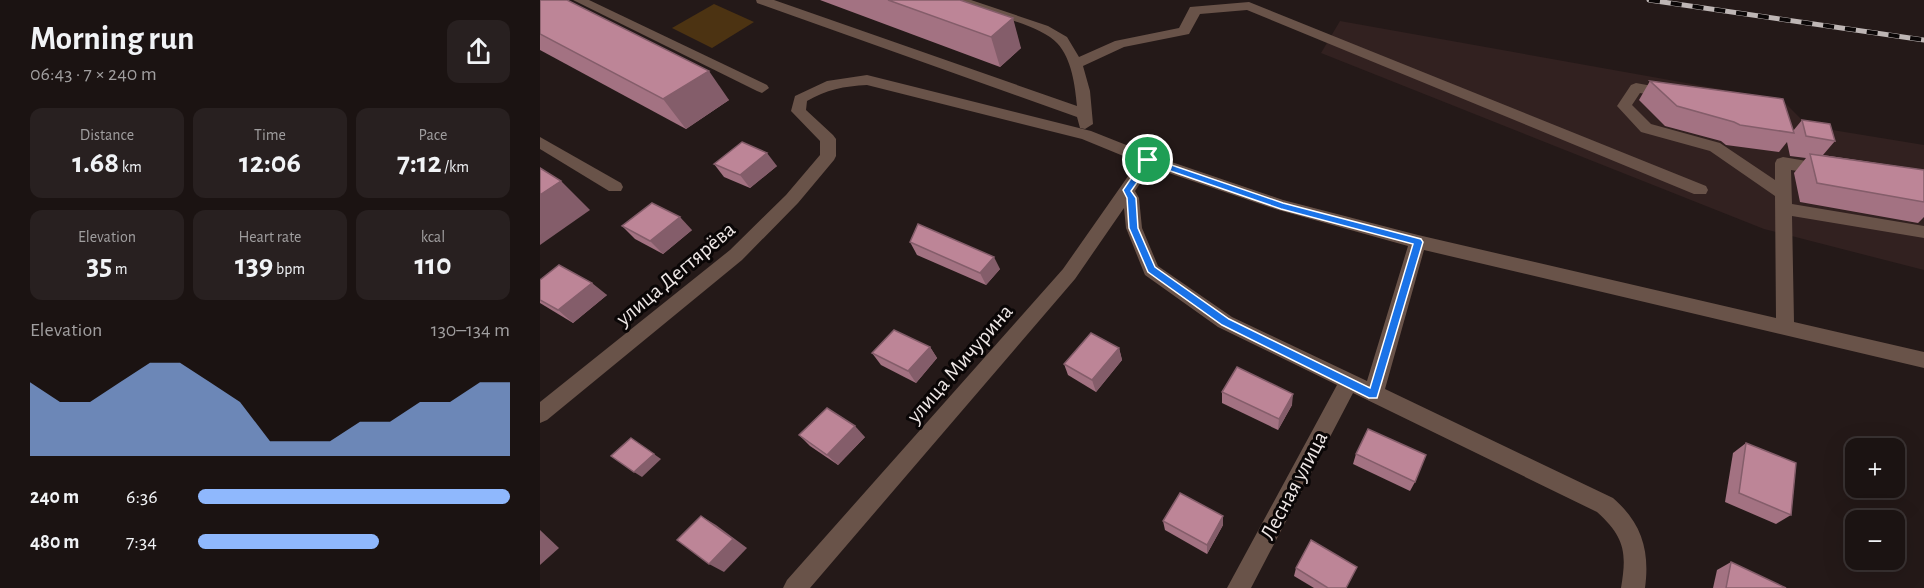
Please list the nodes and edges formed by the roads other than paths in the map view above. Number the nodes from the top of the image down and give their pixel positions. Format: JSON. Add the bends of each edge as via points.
{"nodes":[{"id":1,"x":579,"y":0,"type":"edge"},
{"id":2,"x":762,"y":0,"type":"edge"},
{"id":3,"x":957,"y":0,"type":"edge"},
{"id":4,"x":1076,"y":64,"type":"junction"},
{"id":5,"x":762,"y":88,"type":"dead end"},
{"id":6,"x":1681,"y":95,"type":"edge"},
{"id":7,"x":1085,"y":114,"type":"junction"},
{"id":8,"x":1086,"y":135,"type":"junction"},
{"id":9,"x":540,"y":142,"type":"edge"},
{"id":10,"x":1148,"y":160,"type":"junction"},
{"id":11,"x":1842,"y":172,"type":"edge"},
{"id":12,"x":615,"y":187,"type":"dead end"},
{"id":13,"x":1127,"y":190,"type":"junction"},
{"id":14,"x":1700,"y":190,"type":"dead end"},
{"id":15,"x":1784,"y":201,"type":"junction"},
{"id":16,"x":1924,"y":232,"type":"edge"},
{"id":17,"x":1418,"y":242,"type":"junction"},
{"id":18,"x":1785,"y":328,"type":"junction"},
{"id":19,"x":1924,"y":360,"type":"edge"},
{"id":20,"x":1348,"y":383,"type":"junction"},
{"id":21,"x":1373,"y":395,"type":"junction"},
{"id":22,"x":540,"y":414,"type":"edge"},
{"id":23,"x":1635,"y":577,"type":"edge"},
{"id":24,"x":795,"y":588,"type":"edge"},
{"id":25,"x":1239,"y":588,"type":"edge"}],
"edges":[{"from":1,"to":5,"type":"street"},
{"from":2,"to":7,"type":"street"},
{"from":3,"to":4,"type":"street","via":[[1043,29],[1060,39]]},
{"from":4,"to":7,"type":"street"},
{"from":4,"to":14,"type":"street","via":[[1120,44],[1184,31],[1195,10],[1250,6]]},
{"from":6,"to":15,"type":"street","via":[[1636,88],[1624,106],[1646,128],[1715,147]]},
{"from":7,"to":8,"type":"street"},
{"from":8,"to":10,"type":"street"},
{"from":8,"to":22,"type":"street","name":"улица Дегтярёва","via":[[867,80],[821,86],[800,99],[798,111],[828,139],[828,156],[792,199],[736,255]]},
{"from":9,"to":12,"type":"street"},
{"from":10,"to":13,"type":"street","name":"улица Мичурина"},
{"from":10,"to":17,"type":"street","via":[[1281,206]]},
{"from":11,"to":15,"type":"street","via":[[1783,163]]},
{"from":13,"to":20,"type":"street","via":[[1134,228],[1151,270],[1225,322]]},
{"from":13,"to":24,"type":"street","name":"улица Мичурина","via":[[1069,274]]},
{"from":15,"to":16,"type":"street"},
{"from":15,"to":18,"type":"street"},
{"from":17,"to":18,"type":"street"},
{"from":17,"to":21,"type":"street"},
{"from":18,"to":19,"type":"street"},
{"from":20,"to":21,"type":"street"},
{"from":20,"to":25,"type":"street","name":"Лесная улица"},
{"from":21,"to":23,"type":"street","via":[[1605,505],[1620,516],[1636,548]]}]}
